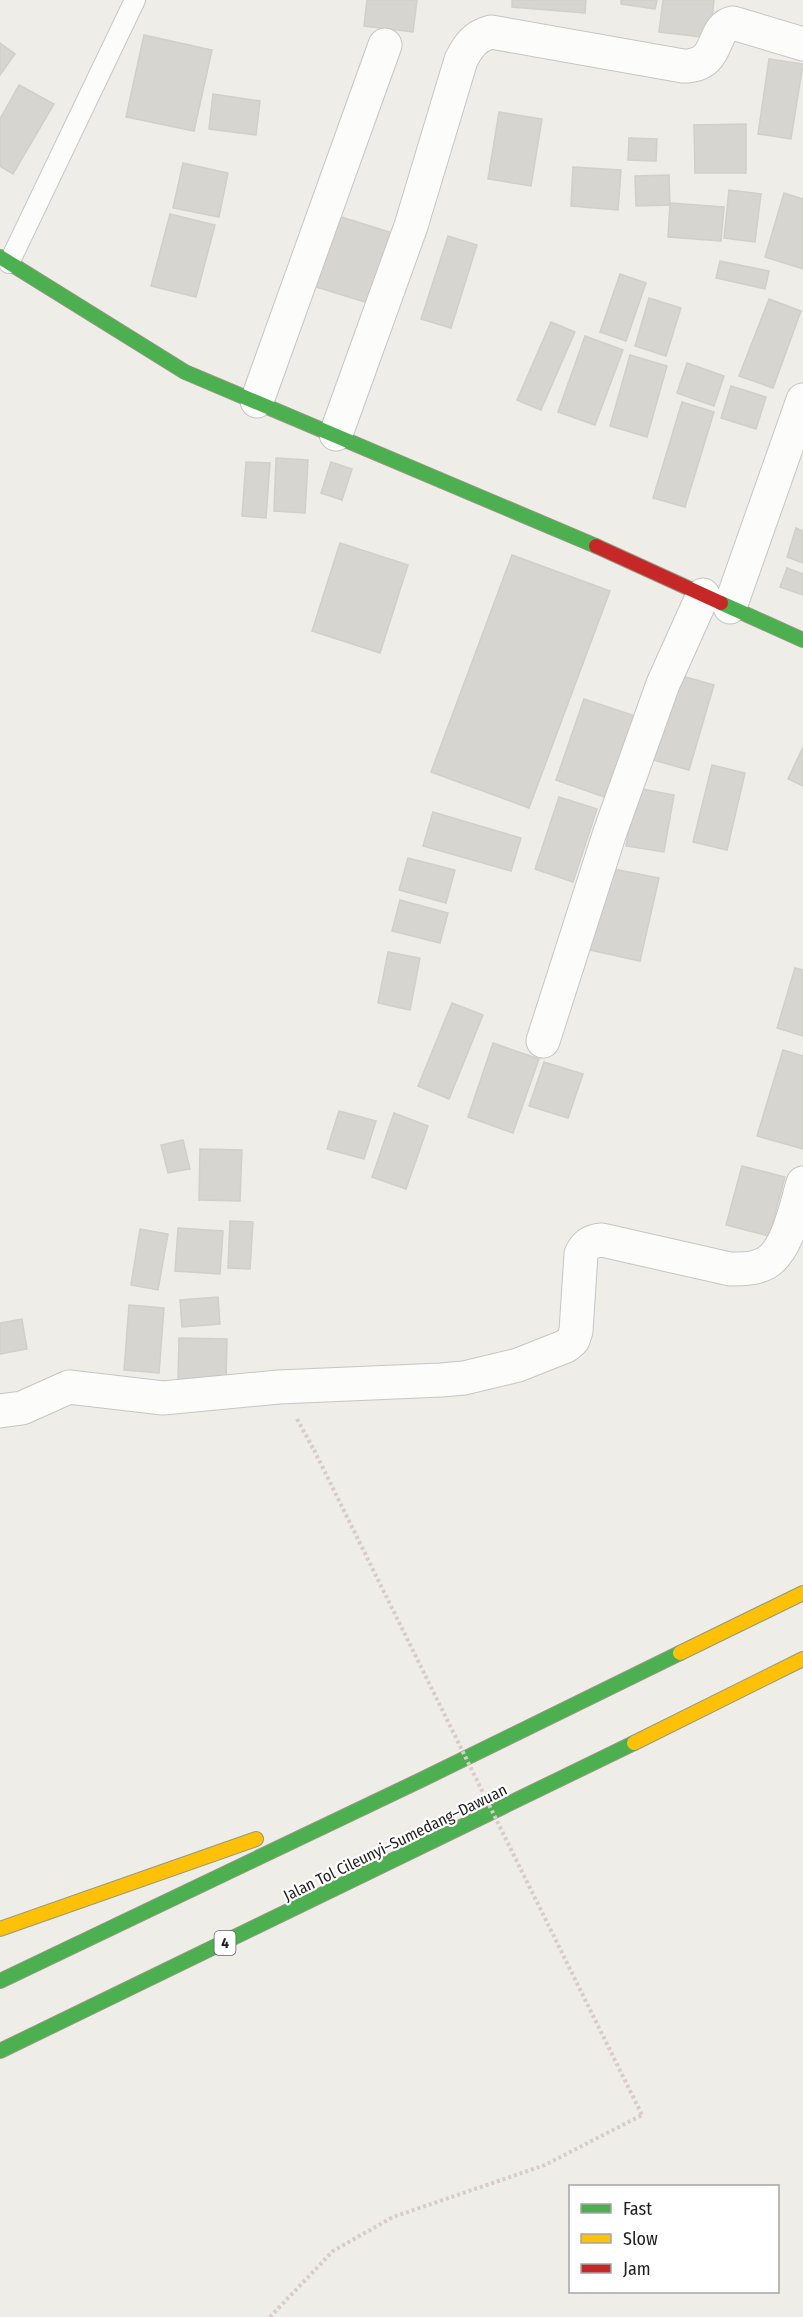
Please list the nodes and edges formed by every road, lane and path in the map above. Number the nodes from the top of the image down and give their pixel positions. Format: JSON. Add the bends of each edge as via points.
{"nodes":[{"id":1,"x":135,"y":0,"type":"edge"},
{"id":2,"x":803,"y":44,"type":"edge"},
{"id":3,"x":385,"y":45,"type":"dead end"},
{"id":4,"x":4,"y":260,"type":"edge"},
{"id":5,"x":803,"y":400,"type":"edge"},
{"id":6,"x":257,"y":401,"type":"junction"},
{"id":7,"x":336,"y":434,"type":"junction"},
{"id":8,"x":716,"y":601,"type":"junction"},
{"id":9,"x":803,"y":640,"type":"edge"},
{"id":10,"x":543,"y":1041,"type":"dead end"},
{"id":11,"x":803,"y":1183,"type":"edge"},
{"id":12,"x":0,"y":1411,"type":"edge"},
{"id":13,"x":314,"y":1450,"type":"dead end"},
{"id":14,"x":803,"y":1593,"type":"edge"},
{"id":15,"x":803,"y":1659,"type":"edge"},
{"id":16,"x":423,"y":1779,"type":"junction"},
{"id":17,"x":300,"y":1823,"type":"dead end"},
{"id":18,"x":267,"y":1834,"type":"dead end"},
{"id":19,"x":0,"y":1929,"type":"edge"},
{"id":20,"x":0,"y":1981,"type":"edge"},
{"id":21,"x":0,"y":2051,"type":"edge"},
{"id":22,"x":270,"y":2317,"type":"edge"}],
"edges":[{"from":1,"to":4,"type":"lane"},
{"from":2,"to":7,"type":"street","via":[[733,23],[723,28],[705,60],[683,66],[491,32],[474,39],[461,60],[411,226]]},
{"from":3,"to":6,"type":"street"},
{"from":4,"to":6,"type":"main road","via":[[185,372]]},
{"from":5,"to":8,"type":"street"},
{"from":6,"to":7,"type":"main road"},
{"from":7,"to":8,"type":"main road","via":[[546,523]]},
{"from":8,"to":9,"type":"main road"},
{"from":8,"to":10,"type":"street","via":[[659,695]]},
{"from":11,"to":12,"type":"street","via":[[780,1247],[768,1262],[748,1269],[730,1269],[602,1240],[585,1246],[573,1340],[519,1365],[464,1378],[279,1387],[163,1398],[69,1387],[22,1408]]},
{"from":13,"to":22,"type":"path","bridge":true,"via":[[642,2115],[544,2165],[393,2217],[333,2251]]},
{"from":14,"to":16,"type":"main road"},
{"from":15,"to":21,"type":"main road","name":"Jalan Tol Cileunyi–Sumedang–Dawuan","number":"4"},
{"from":16,"to":17,"type":"main road"},
{"from":16,"to":20,"type":"main road"},
{"from":18,"to":19,"type":"main road"}]}
